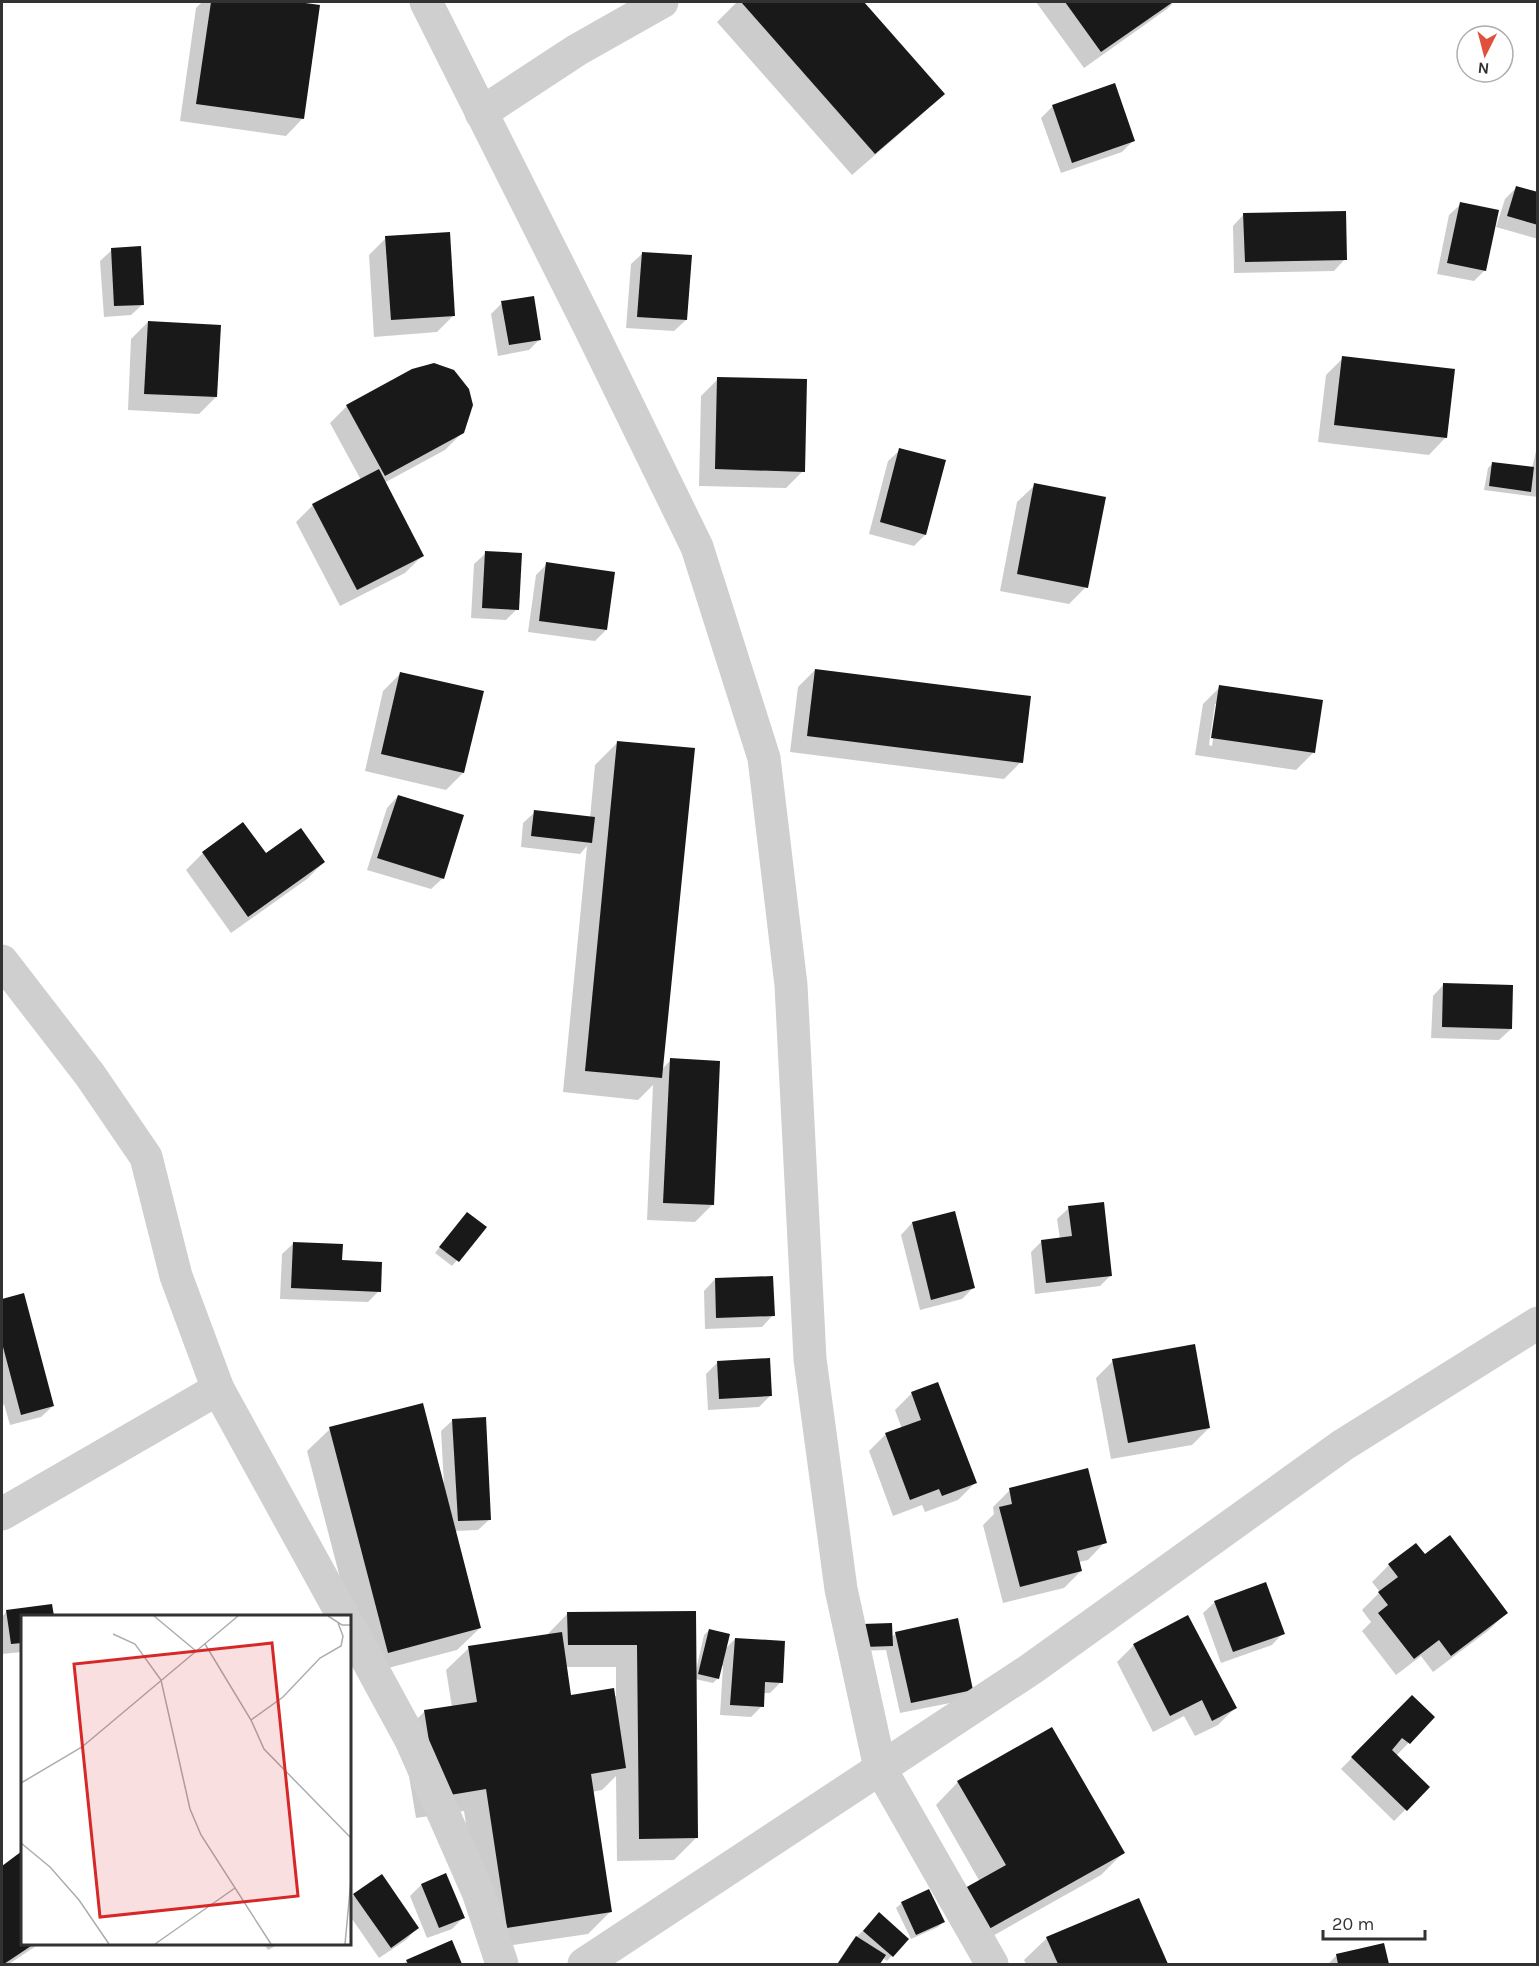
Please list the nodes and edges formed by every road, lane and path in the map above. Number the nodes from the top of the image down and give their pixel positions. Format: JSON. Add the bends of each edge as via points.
{"nodes":[{"id":1,"x":426,"y":2,"type":"edge"},
{"id":2,"x":662,"y":2,"type":"edge"},
{"id":3,"x":481,"y":113,"type":"junction"},
{"id":4,"x":2,"y":961,"type":"edge"},
{"id":5,"x":1538,"y":1323,"type":"edge"},
{"id":6,"x":219,"y":1389,"type":"junction"},
{"id":7,"x":2,"y":1514,"type":"edge"},
{"id":8,"x":343,"y":1615,"type":"edge"},
{"id":9,"x":351,"y":1630,"type":"edge"},
{"id":10,"x":880,"y":1768,"type":"junction"},
{"id":11,"x":586,"y":1964,"type":"edge"},
{"id":12,"x":502,"y":1965,"type":"edge"},
{"id":13,"x":992,"y":1965,"type":"edge"}],
"edges":[{"from":1,"to":3,"type":"street"},
{"from":2,"to":3,"type":"street","via":[[577,50]]},
{"from":3,"to":10,"type":"street","via":[[697,547],[764,758],[791,985],[810,1359],[841,1589]]},
{"from":4,"to":6,"type":"street","via":[[90,1075],[146,1158],[176,1276]]},
{"from":5,"to":10,"type":"street","via":[[1343,1445],[1031,1669]]},
{"from":6,"to":7,"type":"street"},
{"from":6,"to":8,"type":"street"},
{"from":9,"to":12,"type":"street","via":[[411,1740],[478,1892]]},
{"from":10,"to":11,"type":"street"},
{"from":10,"to":13,"type":"street"}]}
